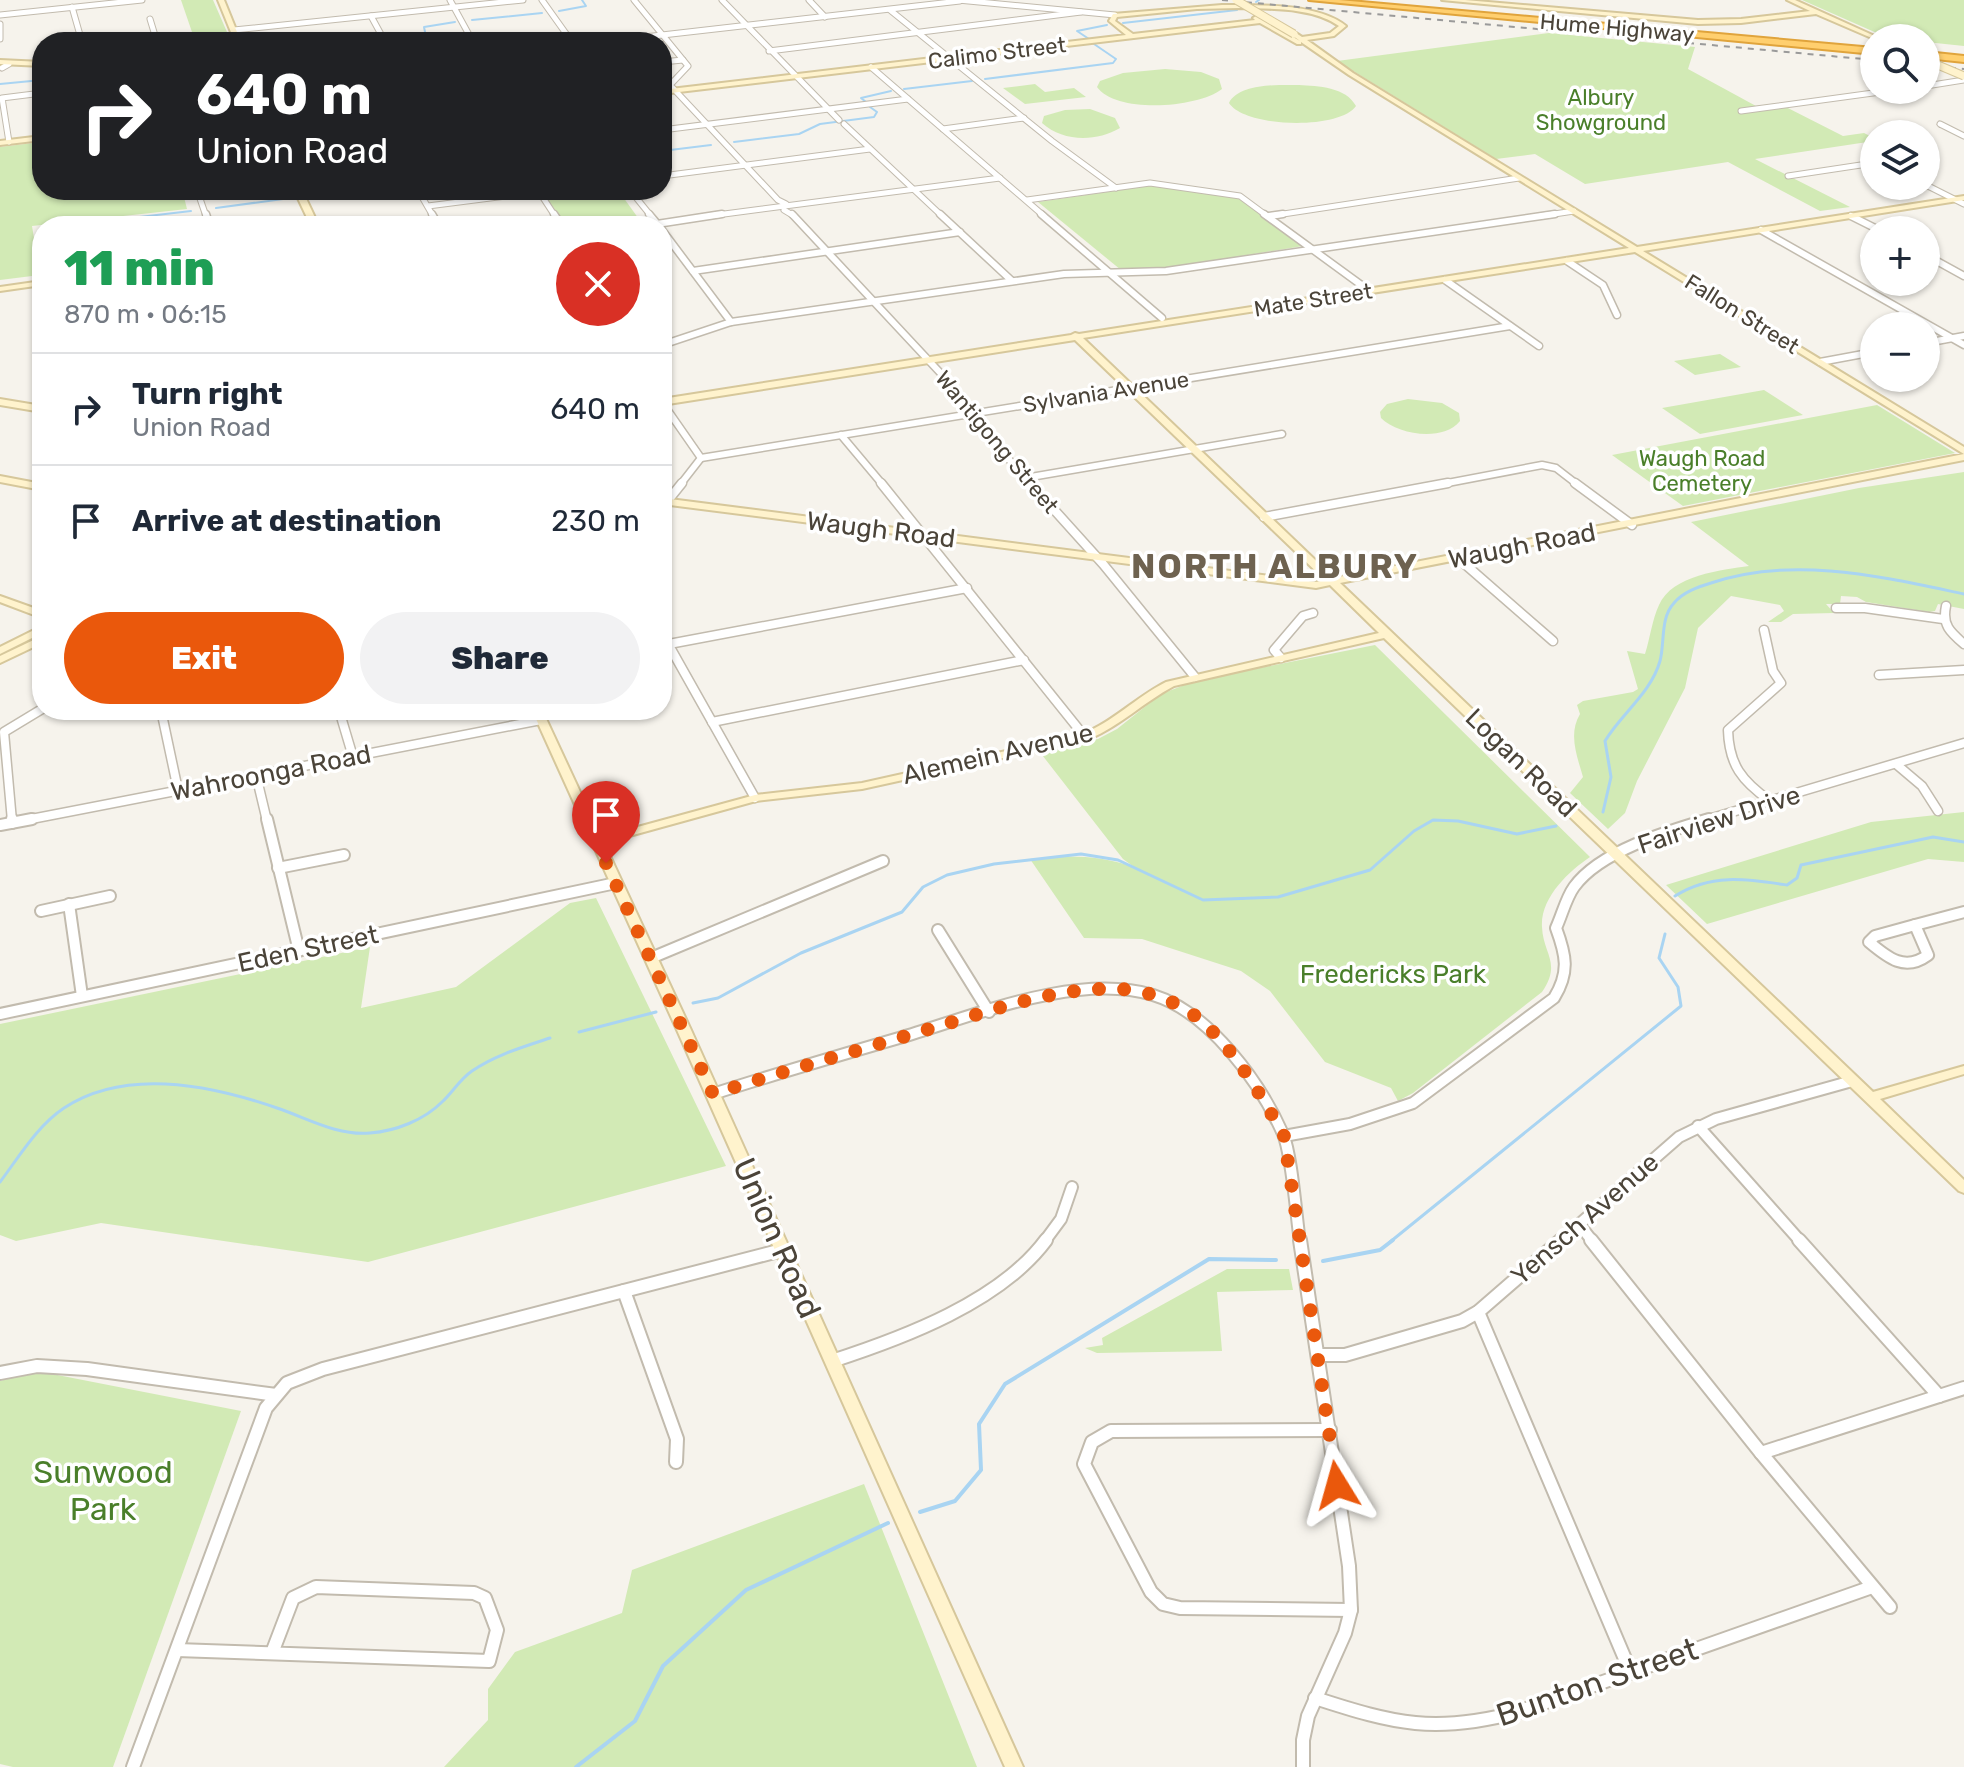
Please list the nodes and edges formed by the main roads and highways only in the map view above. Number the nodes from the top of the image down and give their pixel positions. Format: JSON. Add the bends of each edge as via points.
{"nodes":[{"id":1,"x":221,"y":0,"type":"edge"},
{"id":2,"x":1313,"y":0,"type":"edge"},
{"id":3,"x":1362,"y":0,"type":"edge"},
{"id":4,"x":1445,"y":0,"type":"edge"},
{"id":5,"x":1790,"y":0,"type":"edge"},
{"id":6,"x":1237,"y":4,"type":"edge"},
{"id":7,"x":1817,"y":12,"type":"junction"},
{"id":8,"x":1261,"y":21,"type":"junction"},
{"id":9,"x":1682,"y":31,"type":"junction"},
{"id":10,"x":1860,"y":31,"type":"edge"},
{"id":11,"x":235,"y":32,"type":"edge"},
{"id":12,"x":1132,"y":37,"type":"junction"},
{"id":13,"x":1302,"y":39,"type":"junction"},
{"id":14,"x":1860,"y":47,"type":"edge"},
{"id":15,"x":1323,"y":55,"type":"junction"},
{"id":16,"x":1940,"y":55,"type":"edge"},
{"id":17,"x":1964,"y":56,"type":"edge"},
{"id":18,"x":1940,"y":63,"type":"edge"},
{"id":19,"x":32,"y":64,"type":"edge"},
{"id":20,"x":4,"y":65,"type":"edge"},
{"id":21,"x":1964,"y":78,"type":"edge"},
{"id":22,"x":672,"y":91,"type":"edge"},
{"id":23,"x":32,"y":139,"type":"edge"},
{"id":24,"x":0,"y":143,"type":"edge"},
{"id":25,"x":1964,"y":195,"type":"edge"},
{"id":26,"x":1951,"y":198,"type":"junction"},
{"id":27,"x":1634,"y":247,"type":"junction"},
{"id":28,"x":32,"y":284,"type":"edge"},
{"id":29,"x":0,"y":289,"type":"edge"},
{"id":30,"x":1075,"y":335,"type":"junction"},
{"id":31,"x":0,"y":395,"type":"edge"},
{"id":32,"x":672,"y":398,"type":"edge"},
{"id":33,"x":10,"y":401,"type":"edge"},
{"id":34,"x":32,"y":402,"type":"edge"},
{"id":35,"x":32,"y":406,"type":"edge"},
{"id":36,"x":1964,"y":451,"type":"edge"},
{"id":37,"x":1964,"y":460,"type":"edge"},
{"id":38,"x":0,"y":479,"type":"edge"},
{"id":39,"x":32,"y":485,"type":"edge"},
{"id":40,"x":672,"y":505,"type":"edge"},
{"id":41,"x":1333,"y":583,"type":"junction"},
{"id":42,"x":0,"y":599,"type":"edge"},
{"id":43,"x":32,"y":611,"type":"edge"},
{"id":44,"x":32,"y":634,"type":"edge"},
{"id":45,"x":1387,"y":634,"type":"junction"},
{"id":46,"x":32,"y":644,"type":"edge"},
{"id":47,"x":0,"y":651,"type":"edge"},
{"id":48,"x":0,"y":660,"type":"edge"},
{"id":49,"x":541,"y":720,"type":"edge"},
{"id":50,"x":596,"y":842,"type":"junction"},
{"id":51,"x":1964,"y":1070,"type":"edge"},
{"id":52,"x":1869,"y":1098,"type":"junction"},
{"id":53,"x":1964,"y":1188,"type":"edge"},
{"id":54,"x":1014,"y":1767,"type":"edge"}],
"edges":[{"from":1,"to":11,"type":"main road"},
{"from":2,"to":9,"type":"highway","name":"Hume Highway"},
{"from":3,"to":9,"type":"highway","name":"Hume Highway"},
{"from":4,"to":7,"type":"main road","via":[[1698,22]]},
{"from":5,"to":7,"type":"main road"},
{"from":6,"to":8,"type":"main road"},
{"from":6,"to":12,"type":"main road","via":[[1115,15],[1115,25]]},
{"from":6,"to":13,"type":"main road","name":"Fallon Street","bridge":true},
{"from":6,"to":13,"type":"main road","via":[[1319,15],[1343,26],[1335,33]]},
{"from":7,"to":10,"type":"main road"},
{"from":8,"to":12,"type":"main road","name":"Calimo Street"},
{"from":8,"to":15,"type":"main road"},
{"from":9,"to":14,"type":"highway","name":"Hume Highway"},
{"from":12,"to":22,"type":"main road","name":"Calimo Street"},
{"from":13,"to":15,"type":"main road","name":"Fallon Street"},
{"from":15,"to":27,"type":"main road","name":"Fallon Street"},
{"from":16,"to":17,"type":"highway"},
{"from":18,"to":21,"type":"main road","bridge":true},
{"from":19,"to":20,"type":"main road"},
{"from":23,"to":24,"type":"main road"},
{"from":25,"to":26,"type":"main road","name":"Mate Street"},
{"from":26,"to":27,"type":"main road","name":"Mate Street"},
{"from":26,"to":27,"type":"main road","name":"Mate Street"},
{"from":27,"to":30,"type":"main road","name":"Mate Street"},
{"from":27,"to":30,"type":"main road","name":"Mate Street"},
{"from":27,"to":36,"type":"main road","name":"Fallon Street"},
{"from":28,"to":29,"type":"main road"},
{"from":30,"to":32,"type":"main road","name":"Mate Street"},
{"from":30,"to":41,"type":"main road","name":"Logan Road"},
{"from":31,"to":33,"type":"main road"},
{"from":33,"to":34,"type":"main road"},
{"from":33,"to":35,"type":"main road"},
{"from":37,"to":41,"type":"main road","name":"Waugh Road"},
{"from":38,"to":39,"type":"main road"},
{"from":40,"to":41,"type":"main road","name":"Waugh Road","via":[[1301,584]]},
{"from":41,"to":45,"type":"main road","name":"Logan Road"},
{"from":42,"to":43,"type":"main road"},
{"from":44,"to":47,"type":"main road"},
{"from":45,"to":50,"type":"main road","name":"Alemein Avenue","via":[[1195,677],[1151,692],[1111,726],[1085,737],[862,786],[755,798]]},
{"from":45,"to":52,"type":"main road","name":"Logan Road"},
{"from":46,"to":48,"type":"main road"},
{"from":49,"to":50,"type":"main road","name":"Union Road"},
{"from":50,"to":54,"type":"main road","name":"Union Road"},
{"from":51,"to":52,"type":"main road"},
{"from":52,"to":53,"type":"main road","name":"Logan Road"}]}
